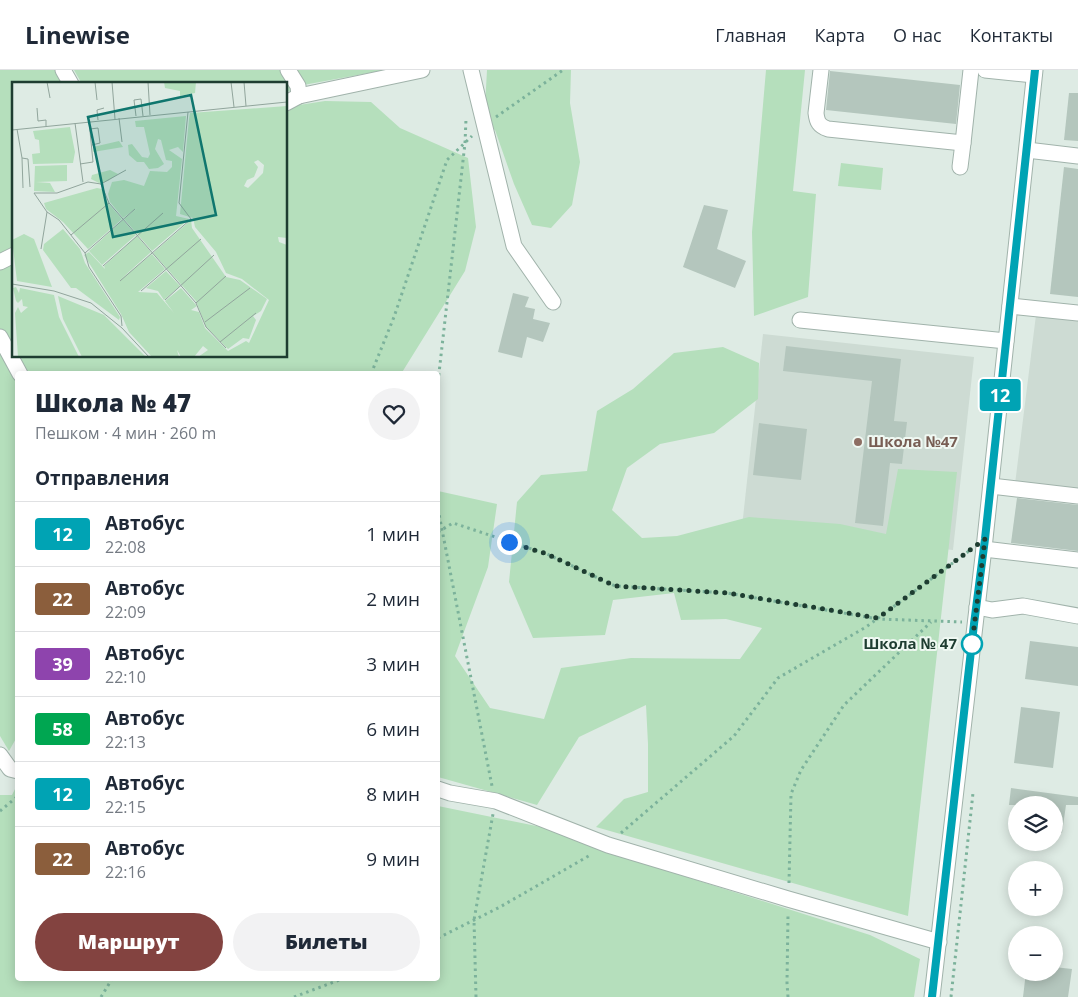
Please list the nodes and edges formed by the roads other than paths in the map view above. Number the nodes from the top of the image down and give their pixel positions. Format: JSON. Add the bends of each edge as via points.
{"nodes":[{"id":1,"x":63,"y":70,"type":"edge"},
{"id":2,"x":288,"y":70,"type":"edge"},
{"id":3,"x":422,"y":70,"type":"edge"},
{"id":4,"x":471,"y":70,"type":"edge"},
{"id":5,"x":821,"y":70,"type":"edge"},
{"id":6,"x":971,"y":70,"type":"edge"},
{"id":7,"x":985,"y":70,"type":"edge"},
{"id":8,"x":1035,"y":73,"type":"edge"},
{"id":9,"x":70,"y":82,"type":"edge"},
{"id":10,"x":292,"y":100,"type":"edge"},
{"id":11,"x":963,"y":143,"type":"junction"},
{"id":12,"x":1026,"y":150,"type":"junction"},
{"id":13,"x":1078,"y":156,"type":"edge"},
{"id":14,"x":960,"y":166,"type":"dead end"},
{"id":15,"x":12,"y":256,"type":"edge"},
{"id":16,"x":0,"y":262,"type":"edge"},
{"id":17,"x":553,"y":302,"type":"dead end"},
{"id":18,"x":1010,"y":306,"type":"junction"},
{"id":19,"x":1078,"y":314,"type":"edge"},
{"id":20,"x":800,"y":320,"type":"dead end"},
{"id":21,"x":0,"y":337,"type":"edge"},
{"id":22,"x":1006,"y":341,"type":"junction"},
{"id":23,"x":18,"y":371,"type":"edge"},
{"id":24,"x":991,"y":486,"type":"junction"},
{"id":25,"x":1078,"y":496,"type":"edge"},
{"id":26,"x":985,"y":544,"type":"junction"},
{"id":27,"x":1078,"y":560,"type":"edge"},
{"id":28,"x":977,"y":608,"type":"junction"},
{"id":29,"x":1078,"y":616,"type":"edge"},
{"id":30,"x":0,"y":755,"type":"edge"},
{"id":31,"x":15,"y":770,"type":"edge"},
{"id":32,"x":440,"y":790,"type":"edge"},
{"id":33,"x":939,"y":942,"type":"junction"},
{"id":34,"x":932,"y":997,"type":"edge"}],
"edges":[{"from":1,"to":9,"type":"street"},
{"from":2,"to":10,"type":"street","via":[[298,86]]},
{"from":3,"to":10,"type":"street"},
{"from":4,"to":17,"type":"street","via":[[514,246]]},
{"from":5,"to":11,"type":"street","via":[[816,113],[821,126]]},
{"from":6,"to":11,"type":"street"},
{"from":7,"to":8,"type":"street"},
{"from":8,"to":12,"type":"street"},
{"from":11,"to":14,"type":"street"},
{"from":12,"to":13,"type":"street"},
{"from":12,"to":18,"type":"street"},
{"from":15,"to":16,"type":"street"},
{"from":18,"to":19,"type":"street"},
{"from":18,"to":22,"type":"street"},
{"from":20,"to":22,"type":"street"},
{"from":21,"to":23,"type":"street"},
{"from":22,"to":24,"type":"street"},
{"from":24,"to":25,"type":"street"},
{"from":24,"to":26,"type":"street"},
{"from":26,"to":27,"type":"street"},
{"from":26,"to":28,"type":"street"},
{"from":28,"to":29,"type":"street","via":[[992,610],[1023,606]]},
{"from":28,"to":33,"type":"street"},
{"from":30,"to":31,"type":"street","via":[[10,769]]},
{"from":32,"to":33,"type":"street","via":[[496,802],[608,844]]},
{"from":33,"to":34,"type":"street"}]}
